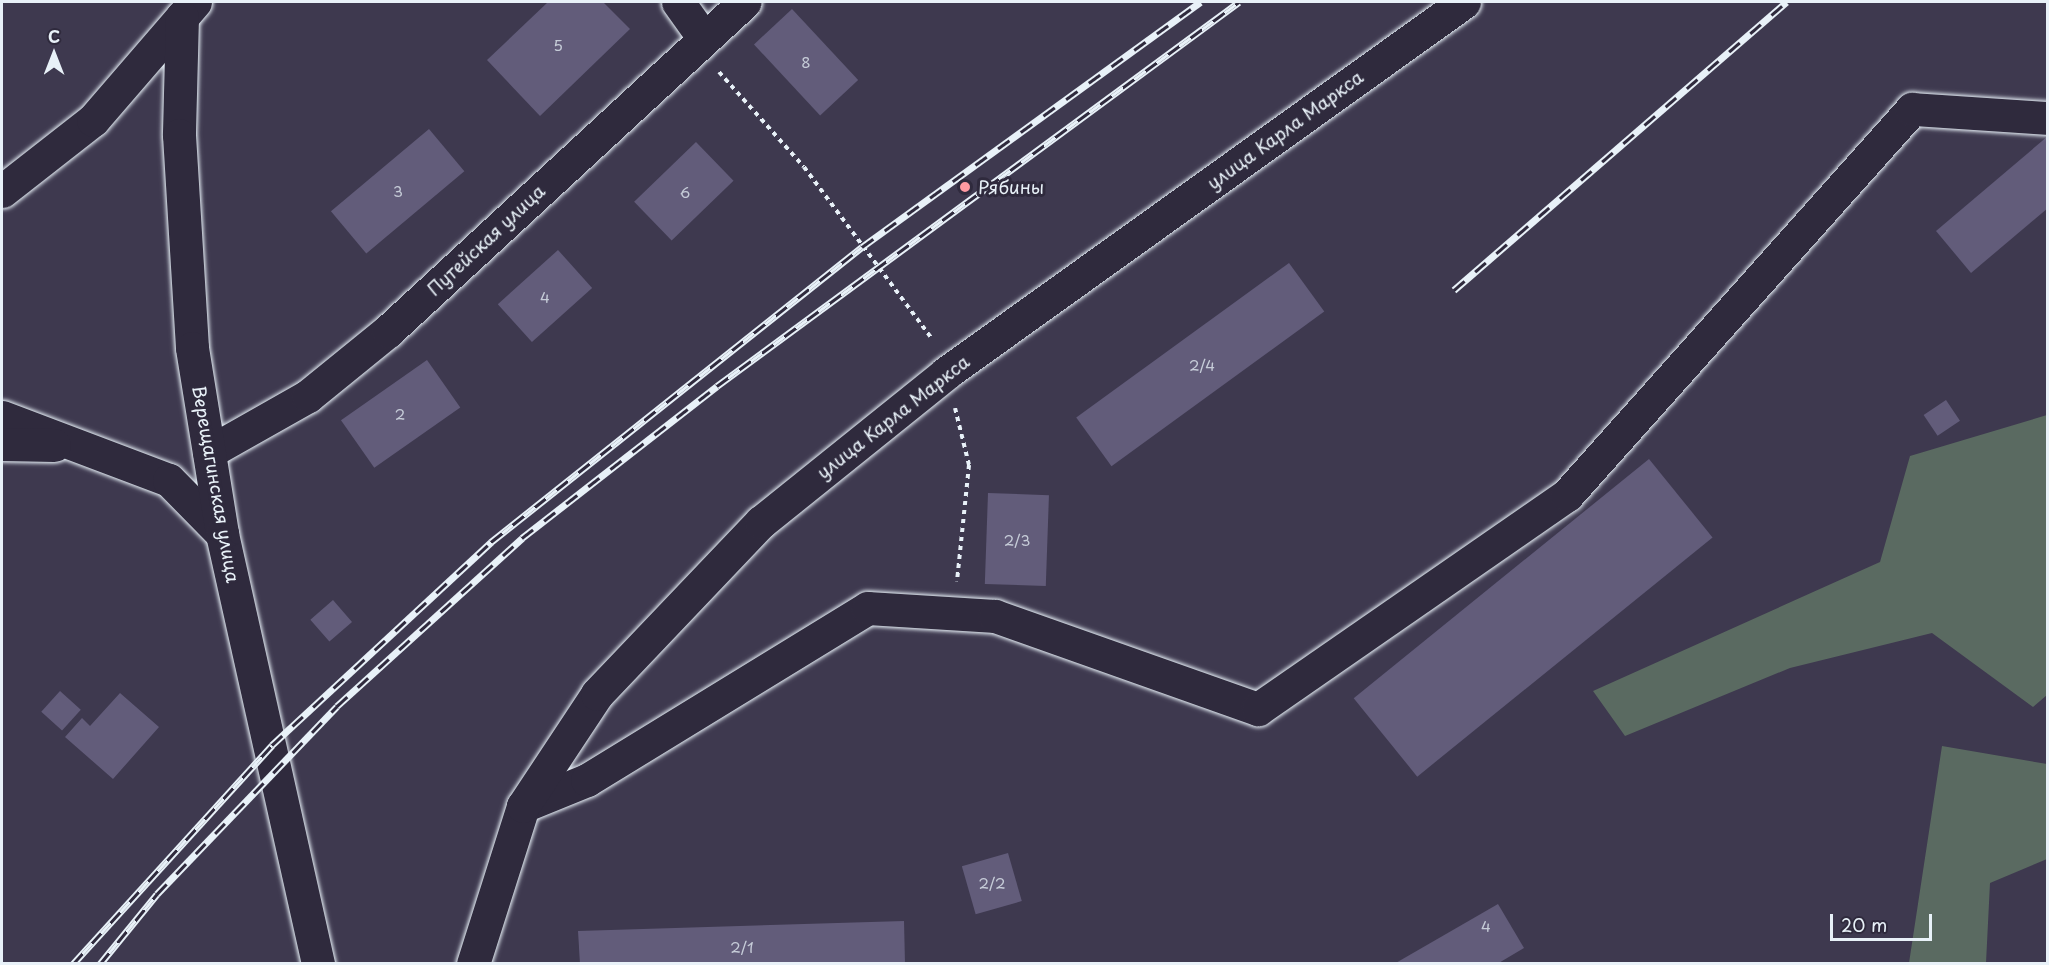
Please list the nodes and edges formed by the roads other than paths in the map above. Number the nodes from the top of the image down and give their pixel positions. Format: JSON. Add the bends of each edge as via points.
{"nodes":[{"id":1,"x":678,"y":2,"type":"edge"},
{"id":2,"x":745,"y":2,"type":"edge"},
{"id":3,"x":1464,"y":2,"type":"edge"},
{"id":4,"x":188,"y":9,"type":"edge"},
{"id":5,"x":699,"y":41,"type":"junction"},
{"id":6,"x":2048,"y":118,"type":"edge"},
{"id":7,"x":2,"y":191,"type":"edge"},
{"id":8,"x":2,"y":417,"type":"edge"},
{"id":9,"x":2,"y":444,"type":"edge"},
{"id":10,"x":88,"y":446,"type":"junction"},
{"id":11,"x":209,"y":452,"type":"junction"},
{"id":12,"x":222,"y":534,"type":"junction"},
{"id":13,"x":523,"y":806,"type":"junction"},
{"id":14,"x":318,"y":963,"type":"edge"},
{"id":15,"x":473,"y":963,"type":"edge"}],
"edges":[{"from":1,"to":5,"type":"main road"},
{"from":2,"to":5,"type":"main road","name":"Путейская улица"},
{"from":3,"to":13,"type":"main road","name":"улица Карла Маркса","via":[[946,374],[761,522],[597,694]]},
{"from":4,"to":7,"type":"main road","via":[[93,120]]},
{"from":4,"to":11,"type":"main road","name":"Верещагинская улица","via":[[181,197],[192,348]]},
{"from":5,"to":11,"type":"main road","name":"Путейская улица","via":[[388,331],[308,396]]},
{"from":6,"to":13,"type":"main road","via":[[1912,109],[1567,495],[1258,709],[995,616],[868,608],[587,780]]},
{"from":8,"to":10,"type":"main road"},
{"from":9,"to":10,"type":"main road"},
{"from":10,"to":12,"type":"main road","via":[[169,480]]},
{"from":11,"to":12,"type":"main road","name":"Верещагинская улица"},
{"from":12,"to":14,"type":"main road","name":"Верещагинская улица"},
{"from":13,"to":15,"type":"main road","name":"улица Карла Маркса"}]}
